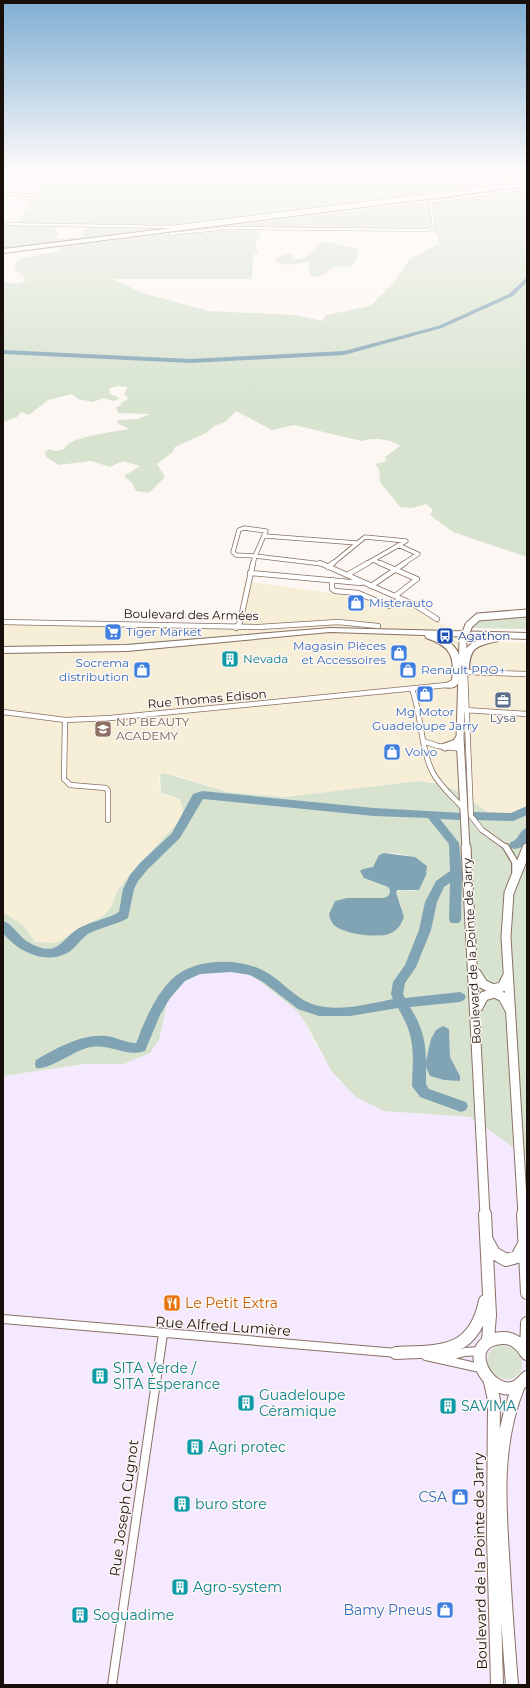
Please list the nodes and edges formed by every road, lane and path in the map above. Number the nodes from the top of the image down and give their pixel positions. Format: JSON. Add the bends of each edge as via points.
{"nodes":[{"id":1,"x":265,"y":536,"type":"junction"},
{"id":2,"x":358,"y":543,"type":"junction"},
{"id":3,"x":398,"y":545,"type":"junction"},
{"id":4,"x":255,"y":556,"type":"junction"},
{"id":5,"x":373,"y":560,"type":"junction"},
{"id":6,"x":328,"y":567,"type":"junction"},
{"id":7,"x":396,"y":570,"type":"junction"},
{"id":8,"x":250,"y":573,"type":"junction"},
{"id":9,"x":347,"y":575,"type":"junction"},
{"id":10,"x":332,"y":580,"type":"junction"},
{"id":11,"x":365,"y":584,"type":"junction"},
{"id":12,"x":372,"y":586,"type":"junction"},
{"id":13,"x":395,"y":596,"type":"junction"},
{"id":14,"x":400,"y":599,"type":"junction"},
{"id":15,"x":527,"y":613,"type":"edge"},
{"id":16,"x":437,"y":618,"type":"dead end"},
{"id":17,"x":3,"y":622,"type":"edge"},
{"id":18,"x":238,"y":626,"type":"junction"},
{"id":19,"x":378,"y":626,"type":"junction"},
{"id":20,"x":527,"y":630,"type":"edge"},
{"id":21,"x":415,"y":633,"type":"junction"},
{"id":22,"x":527,"y":637,"type":"edge"},
{"id":23,"x":3,"y":644,"type":"edge"},
{"id":24,"x":3,"y":650,"type":"edge"},
{"id":25,"x":465,"y":672,"type":"junction"},
{"id":26,"x":527,"y":674,"type":"edge"},
{"id":27,"x":446,"y":685,"type":"joint"},
{"id":28,"x":412,"y":689,"type":"junction"},
{"id":29,"x":463,"y":710,"type":"junction"},
{"id":30,"x":3,"y":712,"type":"edge"},
{"id":31,"x":527,"y":714,"type":"edge"},
{"id":32,"x":65,"y":720,"type":"junction"},
{"id":33,"x":460,"y":737,"type":"junction"},
{"id":34,"x":423,"y":741,"type":"junction"},
{"id":35,"x":446,"y":747,"type":"junction"},
{"id":36,"x":461,"y":748,"type":"junction"},
{"id":37,"x":468,"y":757,"type":"junction"},
{"id":38,"x":466,"y":806,"type":"junction"},
{"id":39,"x":108,"y":820,"type":"dead end"},
{"id":40,"x":527,"y":848,"type":"edge"},
{"id":41,"x":512,"y":881,"type":"junction"},
{"id":42,"x":474,"y":968,"type":"junction"},
{"id":43,"x":509,"y":974,"type":"junction"},
{"id":44,"x":476,"y":1013,"type":"junction"},
{"id":45,"x":512,"y":1016,"type":"junction"},
{"id":46,"x":485,"y":1236,"type":"junction"},
{"id":47,"x":525,"y":1240,"type":"junction"},
{"id":48,"x":487,"y":1270,"type":"junction"},
{"id":49,"x":527,"y":1293,"type":"edge"},
{"id":50,"x":3,"y":1319,"type":"edge"},
{"id":51,"x":527,"y":1323,"type":"edge"},
{"id":52,"x":163,"y":1334,"type":"junction"},
{"id":53,"x":488,"y":1340,"type":"junction"},
{"id":54,"x":480,"y":1351,"type":"junction"},
{"id":55,"x":396,"y":1352,"type":"junction"},
{"id":56,"x":527,"y":1353,"type":"edge"},
{"id":57,"x":441,"y":1358,"type":"junction"},
{"id":58,"x":480,"y":1368,"type":"junction"},
{"id":59,"x":523,"y":1381,"type":"edge"},
{"id":60,"x":490,"y":1382,"type":"junction"},
{"id":61,"x":499,"y":1434,"type":"junction"},
{"id":62,"x":112,"y":1685,"type":"edge"},
{"id":63,"x":497,"y":1685,"type":"edge"},
{"id":64,"x":512,"y":1685,"type":"edge"}],
"edges":[{"from":1,"to":2,"type":"street"},
{"from":1,"to":4,"type":"street"},
{"from":1,"to":4,"type":"street","via":[[264,530],[239,530],[234,553]]},
{"from":2,"to":3,"type":"street","via":[[365,537],[406,541]]},
{"from":2,"to":6,"type":"street"},
{"from":3,"to":5,"type":"street"},
{"from":3,"to":7,"type":"street","via":[[418,554]]},
{"from":4,"to":6,"type":"street","via":[[308,560]]},
{"from":4,"to":8,"type":"street"},
{"from":5,"to":7,"type":"street"},
{"from":5,"to":9,"type":"street"},
{"from":6,"to":9,"type":"street"},
{"from":7,"to":12,"type":"street"},
{"from":7,"to":13,"type":"street","via":[[417,579]]},
{"from":8,"to":10,"type":"street"},
{"from":8,"to":18,"type":"street"},
{"from":9,"to":11,"type":"street"},
{"from":10,"to":11,"type":"street"},
{"from":10,"to":14,"type":"street","via":[[332,589],[335,591],[358,593],[389,606]]},
{"from":11,"to":12,"type":"street"},
{"from":12,"to":13,"type":"street"},
{"from":13,"to":14,"type":"street"},
{"from":14,"to":16,"type":"street"},
{"from":15,"to":29,"type":"main road","name":"Boulevard de la Pointe de Jarry","bridge":true,"via":[[478,617],[469,625],[463,640]]},
{"from":17,"to":18,"type":"street","name":"Boulevard des Armées","via":[[202,626],[228,629]]},
{"from":18,"to":19,"type":"street","name":"Boulevard des Armées","via":[[338,622]]},
{"from":19,"to":20,"type":"highway"},
{"from":19,"to":23,"type":"highway","via":[[317,625],[103,643]]},
{"from":21,"to":22,"type":"highway"},
{"from":21,"to":24,"type":"highway","via":[[330,630],[127,648]]},
{"from":21,"to":27,"type":"highway","via":[[438,640],[451,646],[454,651],[457,661],[456,681],[452,685]]},
{"from":22,"to":25,"type":"highway","via":[[487,640],[470,647]]},
{"from":25,"to":26,"type":"street"},
{"from":25,"to":29,"type":"street","name":"Boulevard de la Pointe de Jarry"},
{"from":27,"to":28,"type":"street","name":"Rue Thomas Edison"},
{"from":28,"to":32,"type":"street","name":"Rue Thomas Edison","via":[[110,718]]},
{"from":28,"to":34,"type":"street","via":[[420,710]]},
{"from":29,"to":31,"type":"street"},
{"from":29,"to":33,"type":"main road","name":"Boulevard de la Pointe de Jarry"},
{"from":29,"to":37,"type":"street","name":"Boulevard de la Pointe de Jarry"},
{"from":30,"to":32,"type":"street","name":"Rue Thomas Edison"},
{"from":32,"to":39,"type":"street","via":[[64,779],[70,785],[106,788]]},
{"from":33,"to":35,"type":"main road","via":[[456,743]]},
{"from":33,"to":36,"type":"main road","name":"Boulevard de la Pointe de Jarry"},
{"from":34,"to":35,"type":"street"},
{"from":34,"to":38,"type":"street","via":[[433,772]]},
{"from":35,"to":36,"type":"street"},
{"from":36,"to":37,"type":"street"},
{"from":36,"to":38,"type":"main road","name":"Boulevard de la Pointe de Jarry"},
{"from":37,"to":38,"type":"street","name":"Boulevard de la Pointe de Jarry"},
{"from":38,"to":41,"type":"street","via":[[474,822],[513,856],[515,867]]},
{"from":38,"to":42,"type":"main road","name":"Boulevard de la Pointe de Jarry"},
{"from":40,"to":41,"type":"main road"},
{"from":41,"to":43,"type":"main road","via":[[507,908],[506,937]]},
{"from":42,"to":43,"type":"main road","via":[[480,981],[489,988],[502,986]]},
{"from":42,"to":44,"type":"main road","name":"Boulevard de la Pointe de Jarry"},
{"from":43,"to":45,"type":"main road"},
{"from":44,"to":45,"type":"main road","via":[[482,997],[488,993],[503,998]]},
{"from":44,"to":46,"type":"main road","name":"Boulevard de la Pointe de Jarry"},
{"from":45,"to":47,"type":"main road"},
{"from":46,"to":47,"type":"main road","via":[[496,1255],[508,1260],[515,1259],[522,1253]]},
{"from":46,"to":48,"type":"main road","name":"Boulevard de la Pointe de Jarry"},
{"from":47,"to":49,"type":"main road"},
{"from":48,"to":53,"type":"main road","name":"Boulevard de la Pointe de Jarry","via":[[490,1315]]},
{"from":48,"to":55,"type":"main road","via":[[484,1312],[481,1322],[470,1338],[444,1350]]},
{"from":50,"to":52,"type":"street","name":"Rue Alfred Lumière"},
{"from":51,"to":56,"type":"main road"},
{"from":52,"to":55,"type":"street","name":"Rue Alfred Lumière"},
{"from":52,"to":62,"type":"street","name":"Rue Joseph Cugnot"},
{"from":53,"to":54,"type":"main road"},
{"from":53,"to":56,"type":"main road","via":[[506,1338],[517,1343]]},
{"from":54,"to":57,"type":"street","name":"Rue Alfred Lumière"},
{"from":54,"to":58,"type":"main road"},
{"from":55,"to":57,"type":"street","name":"Rue Alfred Lumière"},
{"from":57,"to":58,"type":"street","name":"Rue Alfred Lumière"},
{"from":58,"to":60,"type":"main road"},
{"from":59,"to":60,"type":"main road","via":[[505,1388]]},
{"from":59,"to":61,"type":"main road","via":[[510,1403]]},
{"from":60,"to":61,"type":"main road"},
{"from":61,"to":63,"type":"main road","name":"Boulevard de la Pointe de Jarry","via":[[492,1536]]},
{"from":61,"to":64,"type":"main road","name":"Boulevard de la Pointe de Jarry","via":[[500,1501]]}]}
